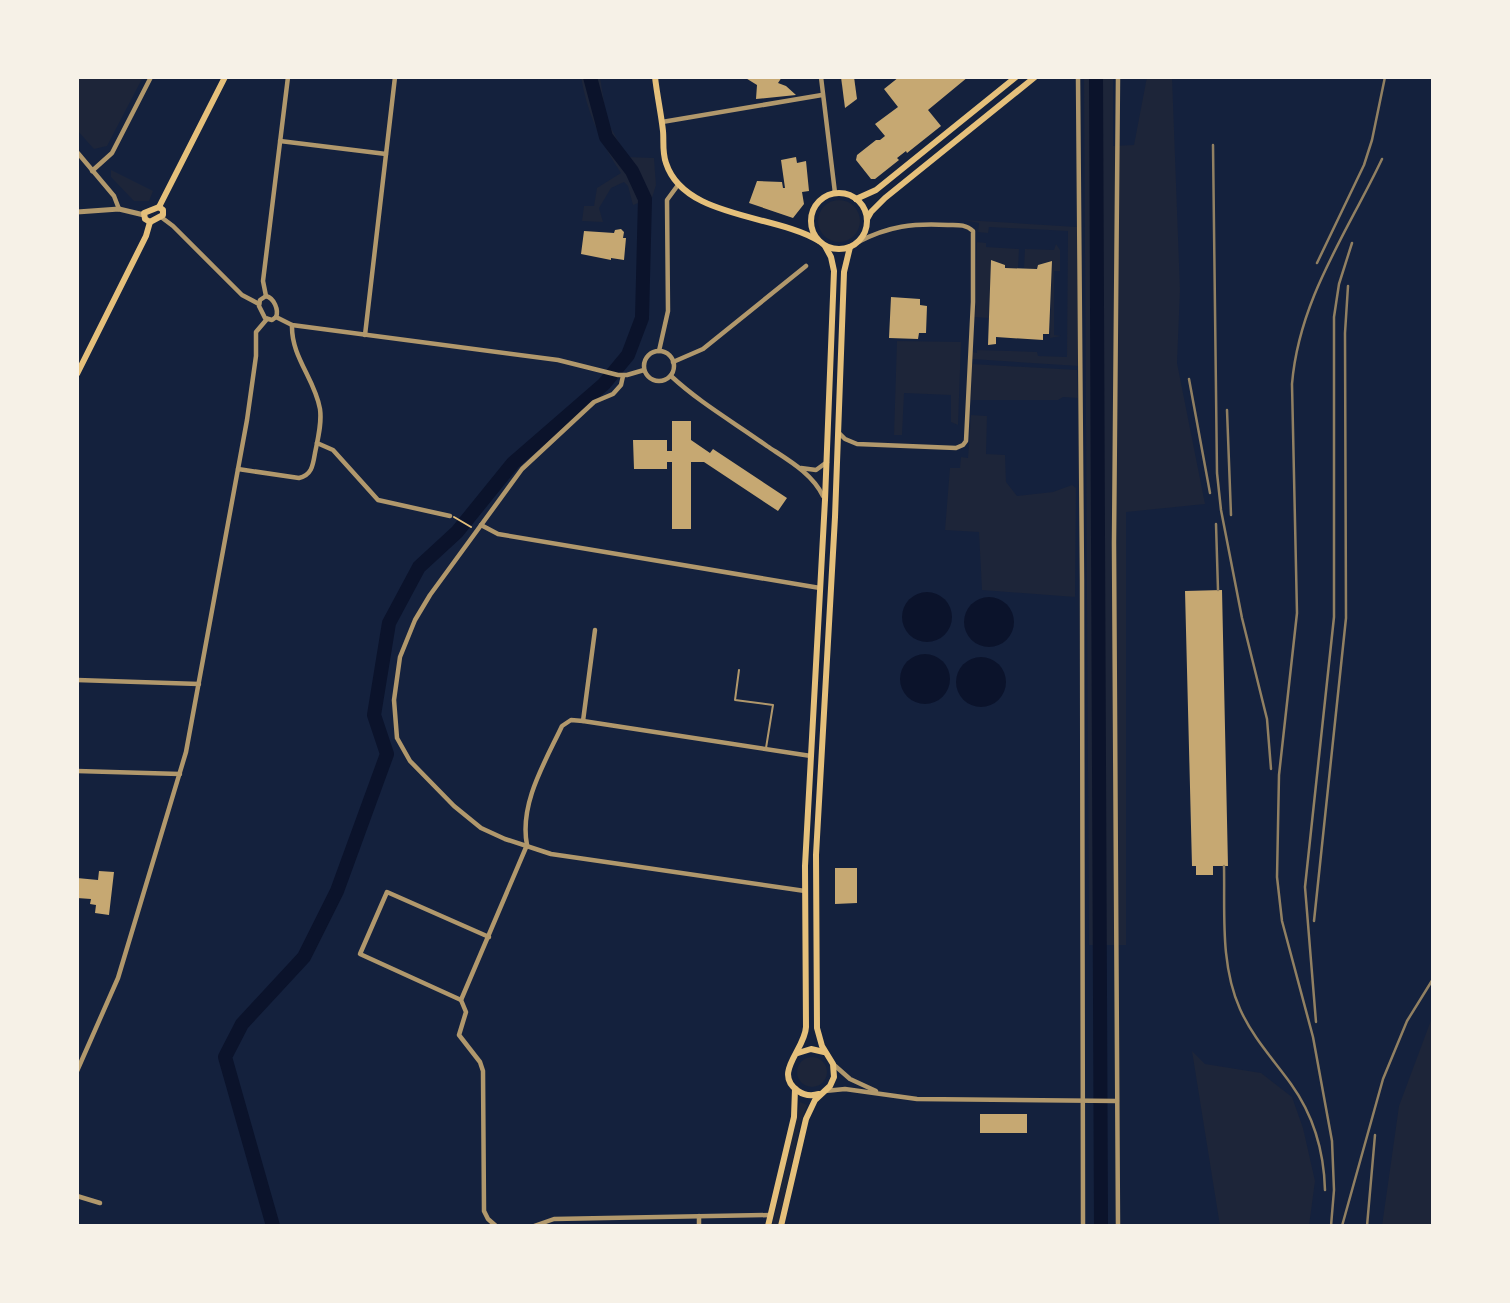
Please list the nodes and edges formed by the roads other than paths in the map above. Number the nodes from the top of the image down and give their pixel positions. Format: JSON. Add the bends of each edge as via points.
{"nodes":[{"id":1,"x":151,"y":77,"type":"edge"},
{"id":2,"x":225,"y":77,"type":"edge"},
{"id":3,"x":288,"y":77,"type":"edge"},
{"id":4,"x":395,"y":77,"type":"edge"},
{"id":5,"x":654,"y":77,"type":"edge"},
{"id":6,"x":821,"y":77,"type":"edge"},
{"id":7,"x":1016,"y":77,"type":"edge"},
{"id":8,"x":1035,"y":77,"type":"edge"},
{"id":9,"x":1078,"y":77,"type":"edge"},
{"id":10,"x":1118,"y":77,"type":"edge"},
{"id":11,"x":822,"y":95,"type":"junction"},
{"id":12,"x":662,"y":121,"type":"junction"},
{"id":13,"x":280,"y":141,"type":"junction"},
{"id":14,"x":77,"y":152,"type":"edge"},
{"id":15,"x":386,"y":154,"type":"junction"},
{"id":16,"x":92,"y":171,"type":"junction"},
{"id":17,"x":678,"y":185,"type":"junction"},
{"id":18,"x":835,"y":193,"type":"junction"},
{"id":19,"x":856,"y":199,"type":"junction"},
{"id":20,"x":159,"y":207,"type":"junction"},
{"id":21,"x":120,"y":209,"type":"junction"},
{"id":22,"x":77,"y":212,"type":"edge"},
{"id":23,"x":144,"y":215,"type":"junction"},
{"id":24,"x":161,"y":217,"type":"junction"},
{"id":25,"x":811,"y":218,"type":"junction"},
{"id":26,"x":867,"y":219,"type":"junction"},
{"id":27,"x":150,"y":222,"type":"junction"},
{"id":28,"x":794,"y":229,"type":"junction"},
{"id":29,"x":858,"y":242,"type":"junction"},
{"id":30,"x":822,"y":244,"type":"junction"},
{"id":31,"x":850,"y":247,"type":"junction"},
{"id":32,"x":806,"y":266,"type":"dead end"},
{"id":33,"x":266,"y":296,"type":"junction"},
{"id":34,"x":259,"y":304,"type":"junction"},
{"id":35,"x":276,"y":317,"type":"junction"},
{"id":36,"x":267,"y":319,"type":"junction"},
{"id":37,"x":292,"y":325,"type":"junction"},
{"id":38,"x":365,"y":335,"type":"junction"},
{"id":39,"x":659,"y":351,"type":"junction"},
{"id":40,"x":673,"y":362,"type":"junction"},
{"id":41,"x":644,"y":370,"type":"junction"},
{"id":42,"x":77,"y":374,"type":"edge"},
{"id":43,"x":620,"y":375,"type":"junction"},
{"id":44,"x":671,"y":376,"type":"junction"},
{"id":45,"x":839,"y":433,"type":"junction"},
{"id":46,"x":317,"y":443,"type":"junction"},
{"id":47,"x":827,"y":462,"type":"junction"},
{"id":48,"x":797,"y":466,"type":"junction"},
{"id":49,"x":238,"y":469,"type":"junction"},
{"id":50,"x":825,"y":500,"type":"junction"},
{"id":51,"x":450,"y":516,"type":"dead end"},
{"id":52,"x":481,"y":525,"type":"junction"},
{"id":53,"x":821,"y":588,"type":"junction"},
{"id":54,"x":595,"y":630,"type":"dead end"},
{"id":55,"x":739,"y":670,"type":"dead end"},
{"id":56,"x":77,"y":680,"type":"edge"},
{"id":57,"x":199,"y":684,"type":"junction"},
{"id":58,"x":583,"y":721,"type":"junction"},
{"id":59,"x":766,"y":750,"type":"junction"},
{"id":60,"x":811,"y":756,"type":"junction"},
{"id":61,"x":77,"y":771,"type":"edge"},
{"id":62,"x":180,"y":774,"type":"junction"},
{"id":63,"x":527,"y":845,"type":"junction"},
{"id":64,"x":805,"y":891,"type":"junction"},
{"id":65,"x":489,"y":937,"type":"junction"},
{"id":66,"x":461,"y":1000,"type":"junction"},
{"id":67,"x":798,"y":1053,"type":"junction"},
{"id":68,"x":826,"y":1053,"type":"junction"},
{"id":69,"x":833,"y":1064,"type":"junction"},
{"id":70,"x":77,"y":1072,"type":"edge"},
{"id":71,"x":795,"y":1088,"type":"junction"},
{"id":72,"x":822,"y":1093,"type":"junction"},
{"id":73,"x":883,"y":1093,"type":"junction"},
{"id":74,"x":1082,"y":1101,"type":"junction"},
{"id":75,"x":1117,"y":1101,"type":"junction"},
{"id":76,"x":77,"y":1196,"type":"edge"},
{"id":77,"x":100,"y":1203,"type":"dead end"},
{"id":78,"x":771,"y":1215,"type":"junction"},
{"id":79,"x":699,"y":1216,"type":"junction"},
{"id":80,"x":496,"y":1226,"type":"edge"},
{"id":81,"x":534,"y":1226,"type":"edge"},
{"id":82,"x":699,"y":1226,"type":"edge"},
{"id":83,"x":768,"y":1226,"type":"edge"},
{"id":84,"x":781,"y":1226,"type":"edge"},
{"id":85,"x":1083,"y":1226,"type":"edge"},
{"id":86,"x":1118,"y":1226,"type":"edge"}],
"edges":[{"from":1,"to":16,"type":"street","via":[[112,153]]},
{"from":2,"to":20,"type":"main road"},
{"from":3,"to":13,"type":"street"},
{"from":4,"to":15,"type":"street"},
{"from":5,"to":12,"type":"main road"},
{"from":6,"to":11,"type":"street"},
{"from":7,"to":19,"type":"main road","via":[[876,190]]},
{"from":8,"to":26,"type":"main road","via":[[877,205]]},
{"from":9,"to":74,"type":"street"},
{"from":10,"to":75,"type":"street","via":[[1114,542]]},
{"from":11,"to":12,"type":"street"},
{"from":11,"to":18,"type":"street"},
{"from":12,"to":17,"type":"main road","via":[[665,161]]},
{"from":13,"to":15,"type":"street"},
{"from":13,"to":33,"type":"street","via":[[263,281]]},
{"from":14,"to":16,"type":"street"},
{"from":15,"to":38,"type":"street"},
{"from":16,"to":21,"type":"street"},
{"from":17,"to":28,"type":"main road","via":[[701,200]]},
{"from":17,"to":39,"type":"street","via":[[667,200],[668,304]]},
{"from":18,"to":19,"type":"main road"},
{"from":18,"to":25,"type":"main road","via":[[820,200]]},
{"from":19,"to":26,"type":"main road"},
{"from":20,"to":23,"type":"main road"},
{"from":20,"to":24,"type":"main road","via":[[164,212]]},
{"from":21,"to":22,"type":"street"},
{"from":21,"to":23,"type":"street"},
{"from":23,"to":27,"type":"main road"},
{"from":24,"to":27,"type":"main road"},
{"from":24,"to":34,"type":"street","via":[[242,295]]},
{"from":25,"to":28,"type":"main road"},
{"from":25,"to":30,"type":"main road","via":[[812,230]]},
{"from":26,"to":29,"type":"main road"},
{"from":27,"to":42,"type":"main road"},
{"from":28,"to":30,"type":"main road"},
{"from":29,"to":31,"type":"main road"},
{"from":29,"to":45,"type":"street","via":[[914,223],[965,226],[973,231],[966,441],[956,448],[857,444]]},
{"from":30,"to":31,"type":"main road","via":[[837,250]]},
{"from":30,"to":47,"type":"main road","via":[[834,271]]},
{"from":31,"to":45,"type":"main road","via":[[844,272]]},
{"from":32,"to":40,"type":"street","via":[[703,349]]},
{"from":33,"to":34,"type":"street"},
{"from":33,"to":35,"type":"street","via":[[273,301]]},
{"from":34,"to":36,"type":"street"},
{"from":35,"to":36,"type":"street"},
{"from":35,"to":37,"type":"street"},
{"from":36,"to":49,"type":"street","via":[[256,332]]},
{"from":37,"to":38,"type":"street"},
{"from":37,"to":46,"type":"street","via":[[293,345],[319,406]]},
{"from":38,"to":43,"type":"street","via":[[558,360]]},
{"from":39,"to":40,"type":"street"},
{"from":39,"to":41,"type":"street","via":[[647,356]]},
{"from":40,"to":44,"type":"street"},
{"from":41,"to":43,"type":"street"},
{"from":41,"to":44,"type":"street","via":[[656,381]]},
{"from":43,"to":52,"type":"street","via":[[621,385],[612,394],[594,402],[522,469]]},
{"from":44,"to":48,"type":"street"},
{"from":45,"to":68,"type":"main road","via":[[816,863],[817,1028]]},
{"from":46,"to":49,"type":"street","via":[[312,470],[304,477]]},
{"from":46,"to":51,"type":"street","via":[[333,450],[379,500]]},
{"from":47,"to":48,"type":"street","via":[[813,471]]},
{"from":47,"to":50,"type":"main road"},
{"from":48,"to":50,"type":"street"},
{"from":49,"to":57,"type":"street"},
{"from":50,"to":53,"type":"main road"},
{"from":52,"to":53,"type":"street","via":[[498,534]]},
{"from":52,"to":63,"type":"street","via":[[429,595],[413,625],[400,657],[395,728],[410,761],[458,810],[492,833]]},
{"from":53,"to":60,"type":"main road"},
{"from":54,"to":58,"type":"street"},
{"from":55,"to":59,"type":"lane","via":[[735,700],[773,705]]},
{"from":56,"to":57,"type":"street"},
{"from":57,"to":62,"type":"street"},
{"from":58,"to":59,"type":"street"},
{"from":58,"to":63,"type":"street","via":[[568,720],[560,729],[529,801],[524,826]]},
{"from":59,"to":60,"type":"street"},
{"from":60,"to":64,"type":"main road"},
{"from":61,"to":62,"type":"street"},
{"from":62,"to":70,"type":"street","via":[[124,962]]},
{"from":63,"to":64,"type":"street","via":[[551,854]]},
{"from":63,"to":65,"type":"street"},
{"from":64,"to":67,"type":"main road","via":[[806,1027]]},
{"from":65,"to":66,"type":"street"},
{"from":65,"to":66,"type":"street","via":[[387,892],[360,954]]},
{"from":66,"to":80,"type":"street","via":[[466,1012],[459,1035],[483,1071],[484,1210]]},
{"from":67,"to":68,"type":"main road","via":[[811,1048]]},
{"from":67,"to":71,"type":"main road","via":[[788,1070]]},
{"from":68,"to":69,"type":"main road"},
{"from":69,"to":72,"type":"main road","via":[[834,1079]]},
{"from":69,"to":73,"type":"street","via":[[850,1079]]},
{"from":71,"to":72,"type":"main road","via":[[806,1095]]},
{"from":71,"to":78,"type":"main road","via":[[792,1124]]},
{"from":72,"to":73,"type":"street","via":[[845,1089]]},
{"from":72,"to":84,"type":"main road","via":[[806,1119]]},
{"from":73,"to":74,"type":"street","via":[[918,1099]]},
{"from":74,"to":75,"type":"street"},
{"from":74,"to":85,"type":"street"},
{"from":75,"to":86,"type":"street"},
{"from":76,"to":77,"type":"street"},
{"from":78,"to":79,"type":"street"},
{"from":78,"to":83,"type":"main road"},
{"from":79,"to":81,"type":"street","via":[[554,1219]]},
{"from":79,"to":82,"type":"street"}]}
